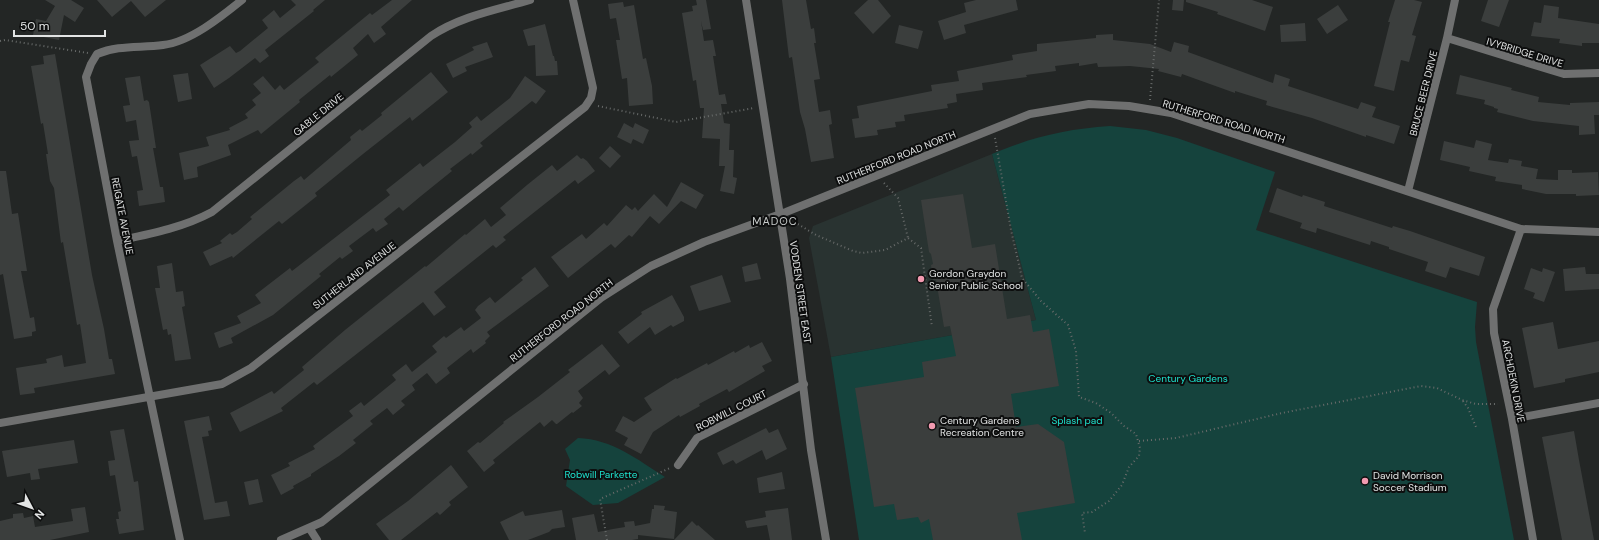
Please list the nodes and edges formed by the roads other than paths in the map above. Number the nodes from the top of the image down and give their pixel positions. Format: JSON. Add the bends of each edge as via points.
{"nodes":[{"id":1,"x":242,"y":0,"type":"edge"},
{"id":2,"x":530,"y":0,"type":"edge"},
{"id":3,"x":573,"y":0,"type":"edge"},
{"id":4,"x":746,"y":0,"type":"edge"},
{"id":5,"x":1455,"y":0,"type":"edge"},
{"id":6,"x":1447,"y":38,"type":"junction"},
{"id":7,"x":1599,"y":73,"type":"edge"},
{"id":8,"x":1408,"y":192,"type":"junction"},
{"id":9,"x":779,"y":214,"type":"junction"},
{"id":10,"x":1521,"y":229,"type":"junction"},
{"id":11,"x":1599,"y":232,"type":"edge"},
{"id":12,"x":117,"y":241,"type":"junction"},
{"id":13,"x":804,"y":384,"type":"junction"},
{"id":14,"x":149,"y":397,"type":"junction"},
{"id":15,"x":1599,"y":403,"type":"edge"},
{"id":16,"x":1512,"y":419,"type":"junction"},
{"id":17,"x":0,"y":423,"type":"edge"},
{"id":18,"x":678,"y":465,"type":"road end"},
{"id":19,"x":310,"y":529,"type":"junction"},
{"id":20,"x":180,"y":540,"type":"edge"},
{"id":21,"x":280,"y":540,"type":"edge"},
{"id":22,"x":316,"y":540,"type":"edge"},
{"id":23,"x":826,"y":540,"type":"edge"},
{"id":24,"x":1533,"y":540,"type":"edge"}],
"edges":[{"from":1,"to":12,"type":"street","name":"REIGATE AVENUE","via":[[181,42],[163,46],[119,48],[97,54],[91,64],[86,77]]},
{"from":2,"to":12,"type":"street","name":"GABLE DRIVE","via":[[464,18],[431,36],[212,212],[176,228]]},
{"from":3,"to":14,"type":"street","name":"SUTHERLAND AVENUE","via":[[593,88],[588,103],[580,112],[251,368],[222,384]]},
{"from":4,"to":9,"type":"street","name":"VODDEN STREET EAST"},
{"from":5,"to":6,"type":"street","name":"BRUCE BEER DRIVE"},
{"from":6,"to":7,"type":"street","name":"IVYBRIDGE DRIVE","via":[[1564,74]]},
{"from":6,"to":8,"type":"street","name":"BRUCE BEER DRIVE"},
{"from":8,"to":9,"type":"street","name":"RUTHERFORD ROAD NORTH","via":[[1171,113],[1129,106],[1090,104],[1030,114]]},
{"from":8,"to":10,"type":"street","name":"RUTHERFORD ROAD NORTH"},
{"from":9,"to":13,"type":"street","name":"VODDEN STREET EAST"},
{"from":9,"to":19,"type":"street","name":"RUTHERFORD ROAD NORTH","via":[[704,242],[651,266],[601,298],[329,517]]},
{"from":10,"to":11,"type":"street","name":"RUTHERFORD ROAD NORTH"},
{"from":10,"to":16,"type":"street","name":"ARCHDEKIN DRIVE","via":[[1493,309],[1494,332]]},
{"from":12,"to":14,"type":"street","name":"REIGATE AVENUE"},
{"from":13,"to":18,"type":"street","name":"ROBWILL COURT","via":[[697,438]]},
{"from":13,"to":23,"type":"street","name":"VODDEN STREET EAST","via":[[811,450]]},
{"from":14,"to":17,"type":"street","name":"SUTHERLAND AVENUE"},
{"from":14,"to":20,"type":"street","name":"REIGATE AVENUE"},
{"from":15,"to":16,"type":"street"},
{"from":16,"to":24,"type":"street","name":"ARCHDEKIN DRIVE"},
{"from":19,"to":21,"type":"street","name":"RUTHERFORD ROAD NORTH"},
{"from":19,"to":22,"type":"street"}]}
